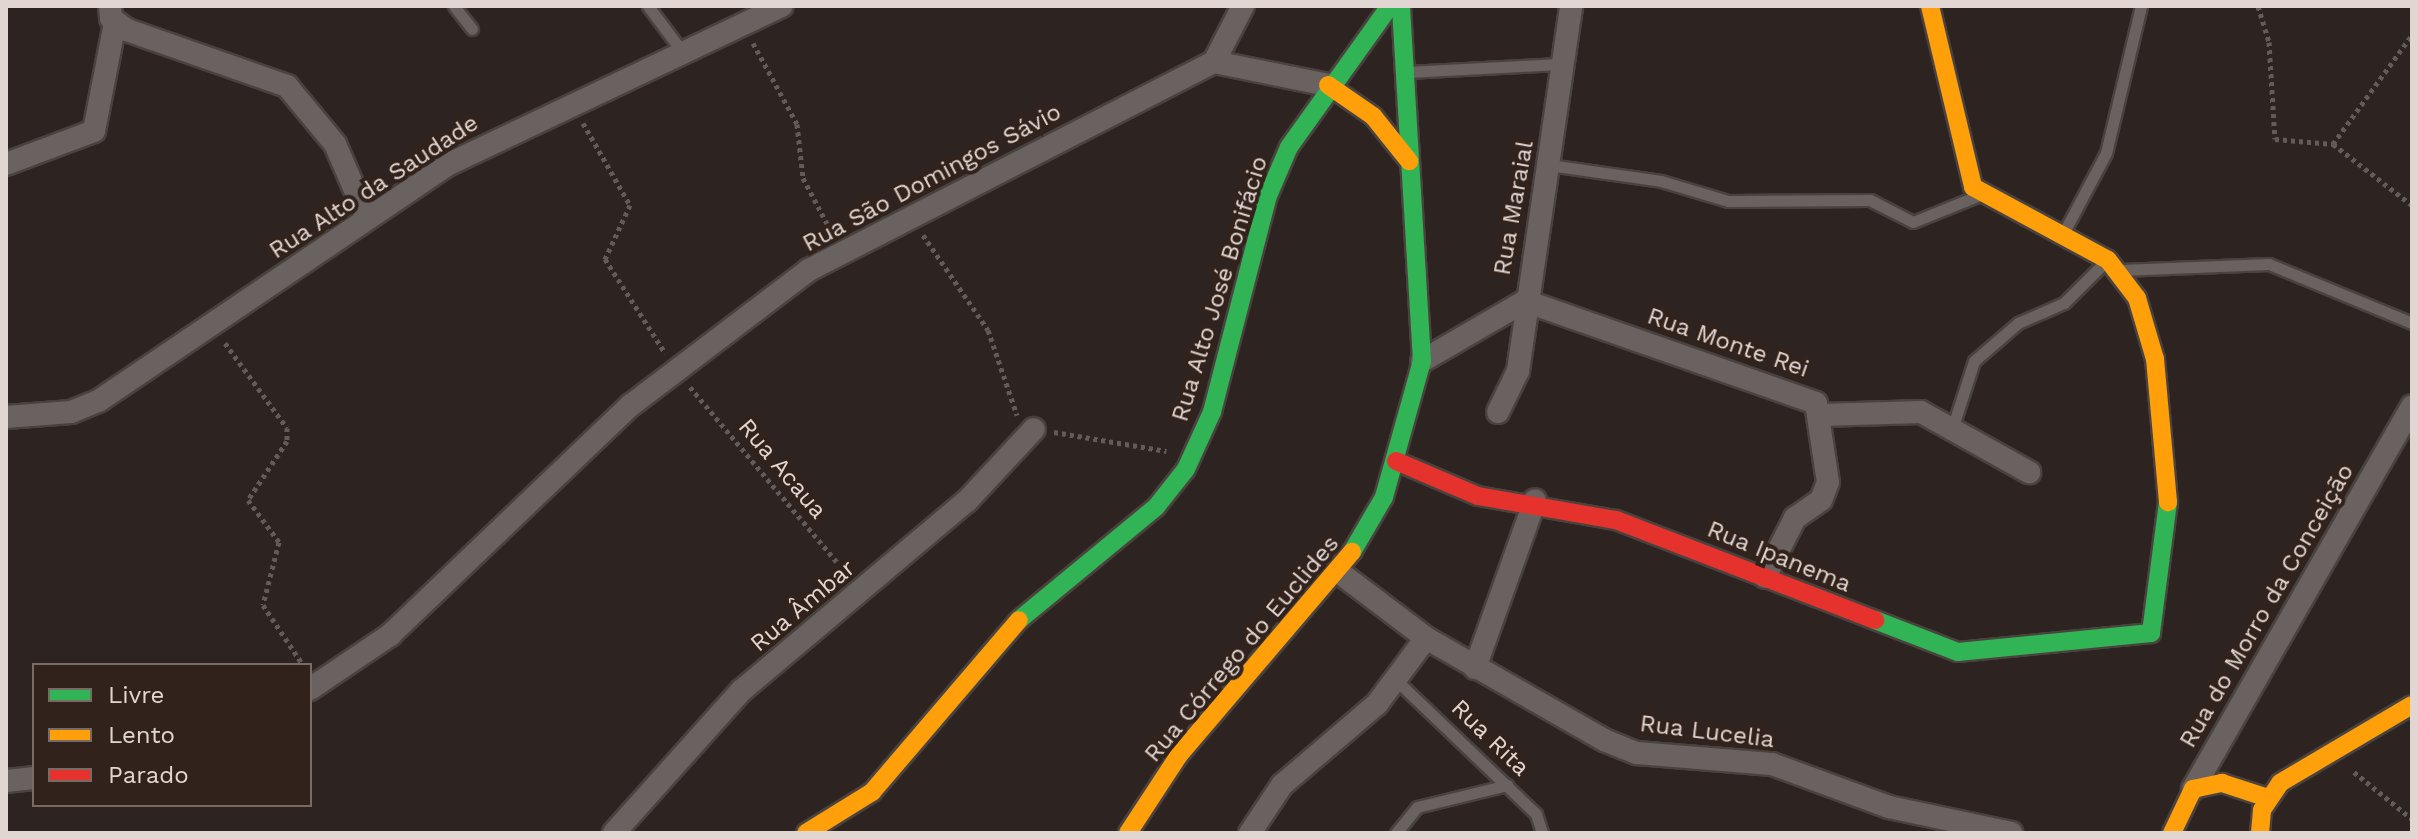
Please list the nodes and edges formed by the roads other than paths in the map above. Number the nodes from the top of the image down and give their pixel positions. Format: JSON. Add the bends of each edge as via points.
{"nodes":[{"id":1,"x":454,"y":6,"type":"edge"},
{"id":2,"x":648,"y":6,"type":"edge"},
{"id":3,"x":781,"y":6,"type":"edge"},
{"id":4,"x":1243,"y":6,"type":"edge"},
{"id":5,"x":1390,"y":6,"type":"edge"},
{"id":6,"x":1401,"y":6,"type":"edge"},
{"id":7,"x":1571,"y":6,"type":"edge"},
{"id":8,"x":1930,"y":6,"type":"edge"},
{"id":9,"x":2141,"y":6,"type":"edge"},
{"id":10,"x":113,"y":15,"type":"edge"},
{"id":11,"x":472,"y":29,"type":"dead end"},
{"id":12,"x":681,"y":50,"type":"junction"},
{"id":13,"x":1214,"y":62,"type":"junction"},
{"id":14,"x":1563,"y":64,"type":"junction"},
{"id":15,"x":1404,"y":72,"type":"junction"},
{"id":16,"x":1328,"y":85,"type":"junction"},
{"id":17,"x":1409,"y":161,"type":"junction"},
{"id":18,"x":6,"y":164,"type":"edge"},
{"id":19,"x":1549,"y":165,"type":"junction"},
{"id":20,"x":1982,"y":193,"type":"junction"},
{"id":21,"x":367,"y":218,"type":"junction"},
{"id":22,"x":2063,"y":232,"type":"junction"},
{"id":23,"x":2114,"y":265,"type":"junction"},
{"id":24,"x":1525,"y":301,"type":"junction"},
{"id":25,"x":2412,"y":323,"type":"edge"},
{"id":26,"x":1422,"y":361,"type":"junction"},
{"id":27,"x":2412,"y":406,"type":"edge"},
{"id":28,"x":1498,"y":412,"type":"dead end"},
{"id":29,"x":1822,"y":415,"type":"junction"},
{"id":30,"x":6,"y":417,"type":"edge"},
{"id":31,"x":1953,"y":426,"type":"junction"},
{"id":32,"x":1034,"y":429,"type":"road end"},
{"id":33,"x":1396,"y":461,"type":"junction"},
{"id":34,"x":2029,"y":472,"type":"dead end"},
{"id":35,"x":1535,"y":500,"type":"junction"},
{"id":36,"x":1340,"y":573,"type":"junction"},
{"id":37,"x":1765,"y":577,"type":"junction"},
{"id":38,"x":1426,"y":638,"type":"junction"},
{"id":39,"x":1475,"y":668,"type":"junction"},
{"id":40,"x":1397,"y":681,"type":"junction"},
{"id":41,"x":312,"y":688,"type":"edge"},
{"id":42,"x":2412,"y":705,"type":"edge"},
{"id":43,"x":32,"y":778,"type":"edge"},
{"id":44,"x":6,"y":781,"type":"edge"},
{"id":45,"x":1507,"y":785,"type":"junction"},
{"id":46,"x":2193,"y":789,"type":"junction"},
{"id":47,"x":2268,"y":798,"type":"junction"},
{"id":48,"x":614,"y":833,"type":"edge"},
{"id":49,"x":806,"y":833,"type":"edge"},
{"id":50,"x":1128,"y":833,"type":"edge"},
{"id":51,"x":1250,"y":833,"type":"edge"},
{"id":52,"x":1396,"y":833,"type":"edge"},
{"id":53,"x":1542,"y":833,"type":"edge"},
{"id":54,"x":2011,"y":833,"type":"edge"},
{"id":55,"x":2172,"y":833,"type":"edge"},
{"id":56,"x":2260,"y":833,"type":"edge"}],
"edges":[{"from":1,"to":11,"type":"lane"},
{"from":2,"to":12,"type":"lane"},
{"from":3,"to":12,"type":"street","name":"Rua Alto da Saudade"},
{"from":4,"to":13,"type":"street"},
{"from":5,"to":16,"type":"street","name":"Rua Alto José Bonifácio"},
{"from":6,"to":15,"type":"street","name":"Rua Córrego do Euclides"},
{"from":7,"to":14,"type":"street","name":"Rua Maraial"},
{"from":8,"to":20,"type":"street","via":[[1967,178]]},
{"from":9,"to":22,"type":"lane","via":[[2106,153]]},
{"from":10,"to":18,"type":"street","via":[[94,131]]},
{"from":10,"to":21,"type":"street","via":[[287,86],[335,144]]},
{"from":12,"to":21,"type":"street","name":"Rua Alto da Saudade","via":[[449,164]]},
{"from":13,"to":16,"type":"street"},
{"from":13,"to":41,"type":"street","name":"Rua São Domingos Sávio","via":[[842,252],[675,370],[390,635]]},
{"from":14,"to":15,"type":"lane"},
{"from":14,"to":19,"type":"street","name":"Rua Maraial"},
{"from":15,"to":17,"type":"street","name":"Rua Córrego do Euclides"},
{"from":16,"to":17,"type":"street","via":[[1373,116]]},
{"from":16,"to":49,"type":"street","name":"Rua Alto José Bonifácio","via":[[1268,196],[1212,412],[1193,456],[1156,507],[1012,626],[872,792]]},
{"from":17,"to":26,"type":"street","name":"Rua Córrego do Euclides"},
{"from":19,"to":20,"type":"lane","via":[[1661,181],[1728,201],[1870,200],[1913,222]]},
{"from":19,"to":24,"type":"street","name":"Rua Maraial"},
{"from":20,"to":22,"type":"street"},
{"from":21,"to":30,"type":"street","name":"Rua Alto da Saudade","via":[[100,400],[71,412]]},
{"from":22,"to":23,"type":"street"},
{"from":23,"to":25,"type":"lane","via":[[2269,264]]},
{"from":23,"to":31,"type":"lane","via":[[2064,303],[2018,323],[1974,361]]},
{"from":23,"to":37,"type":"street","name":"Rua Ipanema","via":[[2155,359],[2166,458],[2168,517],[2151,633],[1958,652]]},
{"from":24,"to":26,"type":"street","name":"Rua Maraial"},
{"from":24,"to":28,"type":"street","via":[[1518,371]]},
{"from":24,"to":29,"type":"street","name":"Rua Monte Rei","via":[[1807,394]]},
{"from":26,"to":33,"type":"street","name":"Rua Córrego do Euclides"},
{"from":27,"to":46,"type":"street","name":"Rua do Morro da Conceição"},
{"from":29,"to":31,"type":"street","via":[[1895,408]]},
{"from":29,"to":37,"type":"street","name":"Rua Monte Rei","via":[[1825,493],[1800,510]]},
{"from":31,"to":34,"type":"street"},
{"from":32,"to":48,"type":"street","name":"Rua Âmbar","via":[[967,501],[718,713]]},
{"from":33,"to":35,"type":"street","name":"Rua Ipanema","via":[[1478,496]]},
{"from":33,"to":36,"type":"street","name":"Rua Córrego do Euclides"},
{"from":35,"to":37,"type":"street","name":"Rua Ipanema","via":[[1616,520]]},
{"from":35,"to":39,"type":"street"},
{"from":36,"to":38,"type":"street","name":"Rua Lucelia"},
{"from":36,"to":50,"type":"street","name":"Rua Córrego do Euclides","via":[[1179,755]]},
{"from":38,"to":39,"type":"street","name":"Rua Lucelia"},
{"from":38,"to":40,"type":"street"},
{"from":39,"to":54,"type":"street","name":"Rua Lucelia","via":[[1637,753],[1772,764],[1889,807]]},
{"from":40,"to":45,"type":"lane","name":"Rua Rita"},
{"from":40,"to":51,"type":"street","via":[[1282,785]]},
{"from":42,"to":47,"type":"street","via":[[2328,752]]},
{"from":43,"to":44,"type":"street"},
{"from":45,"to":52,"type":"lane","via":[[1417,807]]},
{"from":45,"to":53,"type":"lane","name":"Rua Rita","via":[[1536,814]]},
{"from":46,"to":47,"type":"street","via":[[2222,783]]},
{"from":46,"to":55,"type":"street","name":"Rua do Morro da Conceição"},
{"from":47,"to":56,"type":"street"}]}
